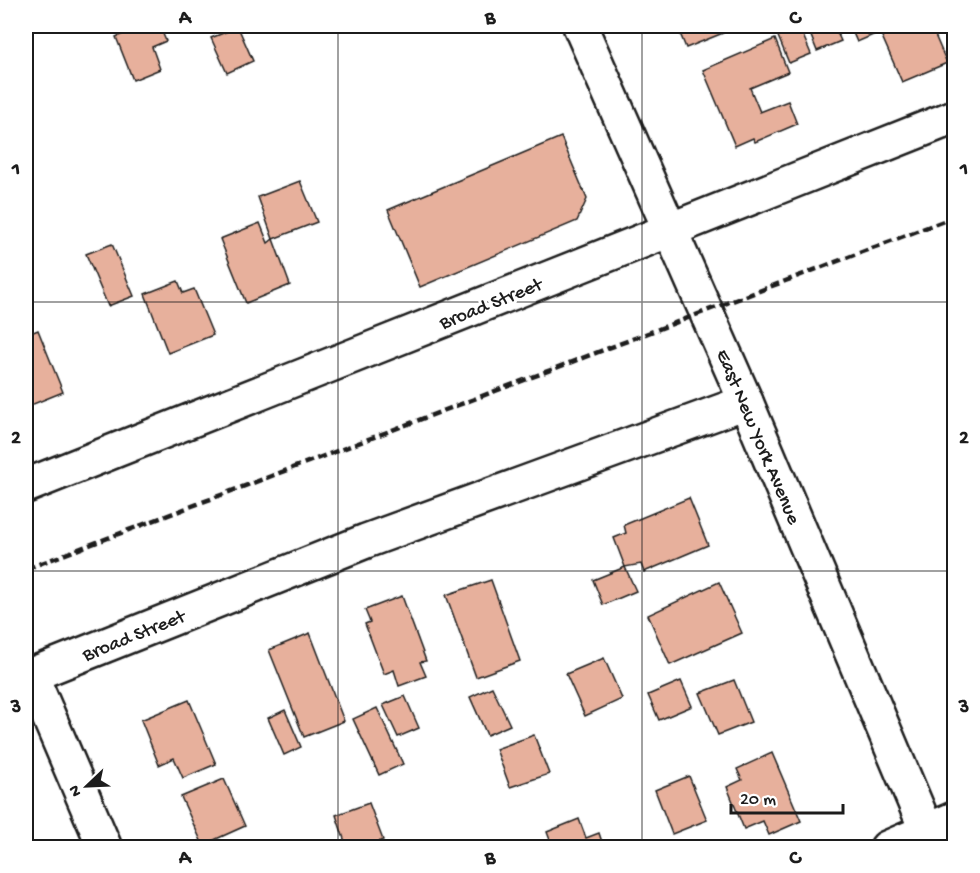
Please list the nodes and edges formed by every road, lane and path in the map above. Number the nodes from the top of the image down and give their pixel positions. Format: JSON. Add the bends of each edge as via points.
{"nodes":[{"id":1,"x":580,"y":26,"type":"edge"},
{"id":2,"x":954,"y":117,"type":"edge"},
{"id":3,"x":671,"y":230,"type":"junction"},
{"id":4,"x":746,"y":402,"type":"junction"},
{"id":5,"x":26,"y":486,"type":"edge"},
{"id":6,"x":28,"y":676,"type":"edge"},
{"id":7,"x":939,"y":832,"type":"edge"},
{"id":8,"x":105,"y":848,"type":"edge"},
{"id":9,"x":887,"y":848,"type":"edge"}],
"edges":[{"from":1,"to":3,"type":"street","name":"East New York Avenue"},
{"from":2,"to":3,"type":"street","name":"Broad Street"},
{"from":3,"to":4,"type":"street","name":"East New York Avenue"},
{"from":3,"to":5,"type":"street","name":"Broad Street"},
{"from":4,"to":6,"type":"street","name":"Broad Street","via":[[366,541]]},
{"from":4,"to":7,"type":"street","name":"East New York Avenue"},
{"from":6,"to":8,"type":"street"},
{"from":7,"to":9,"type":"street"}]}
